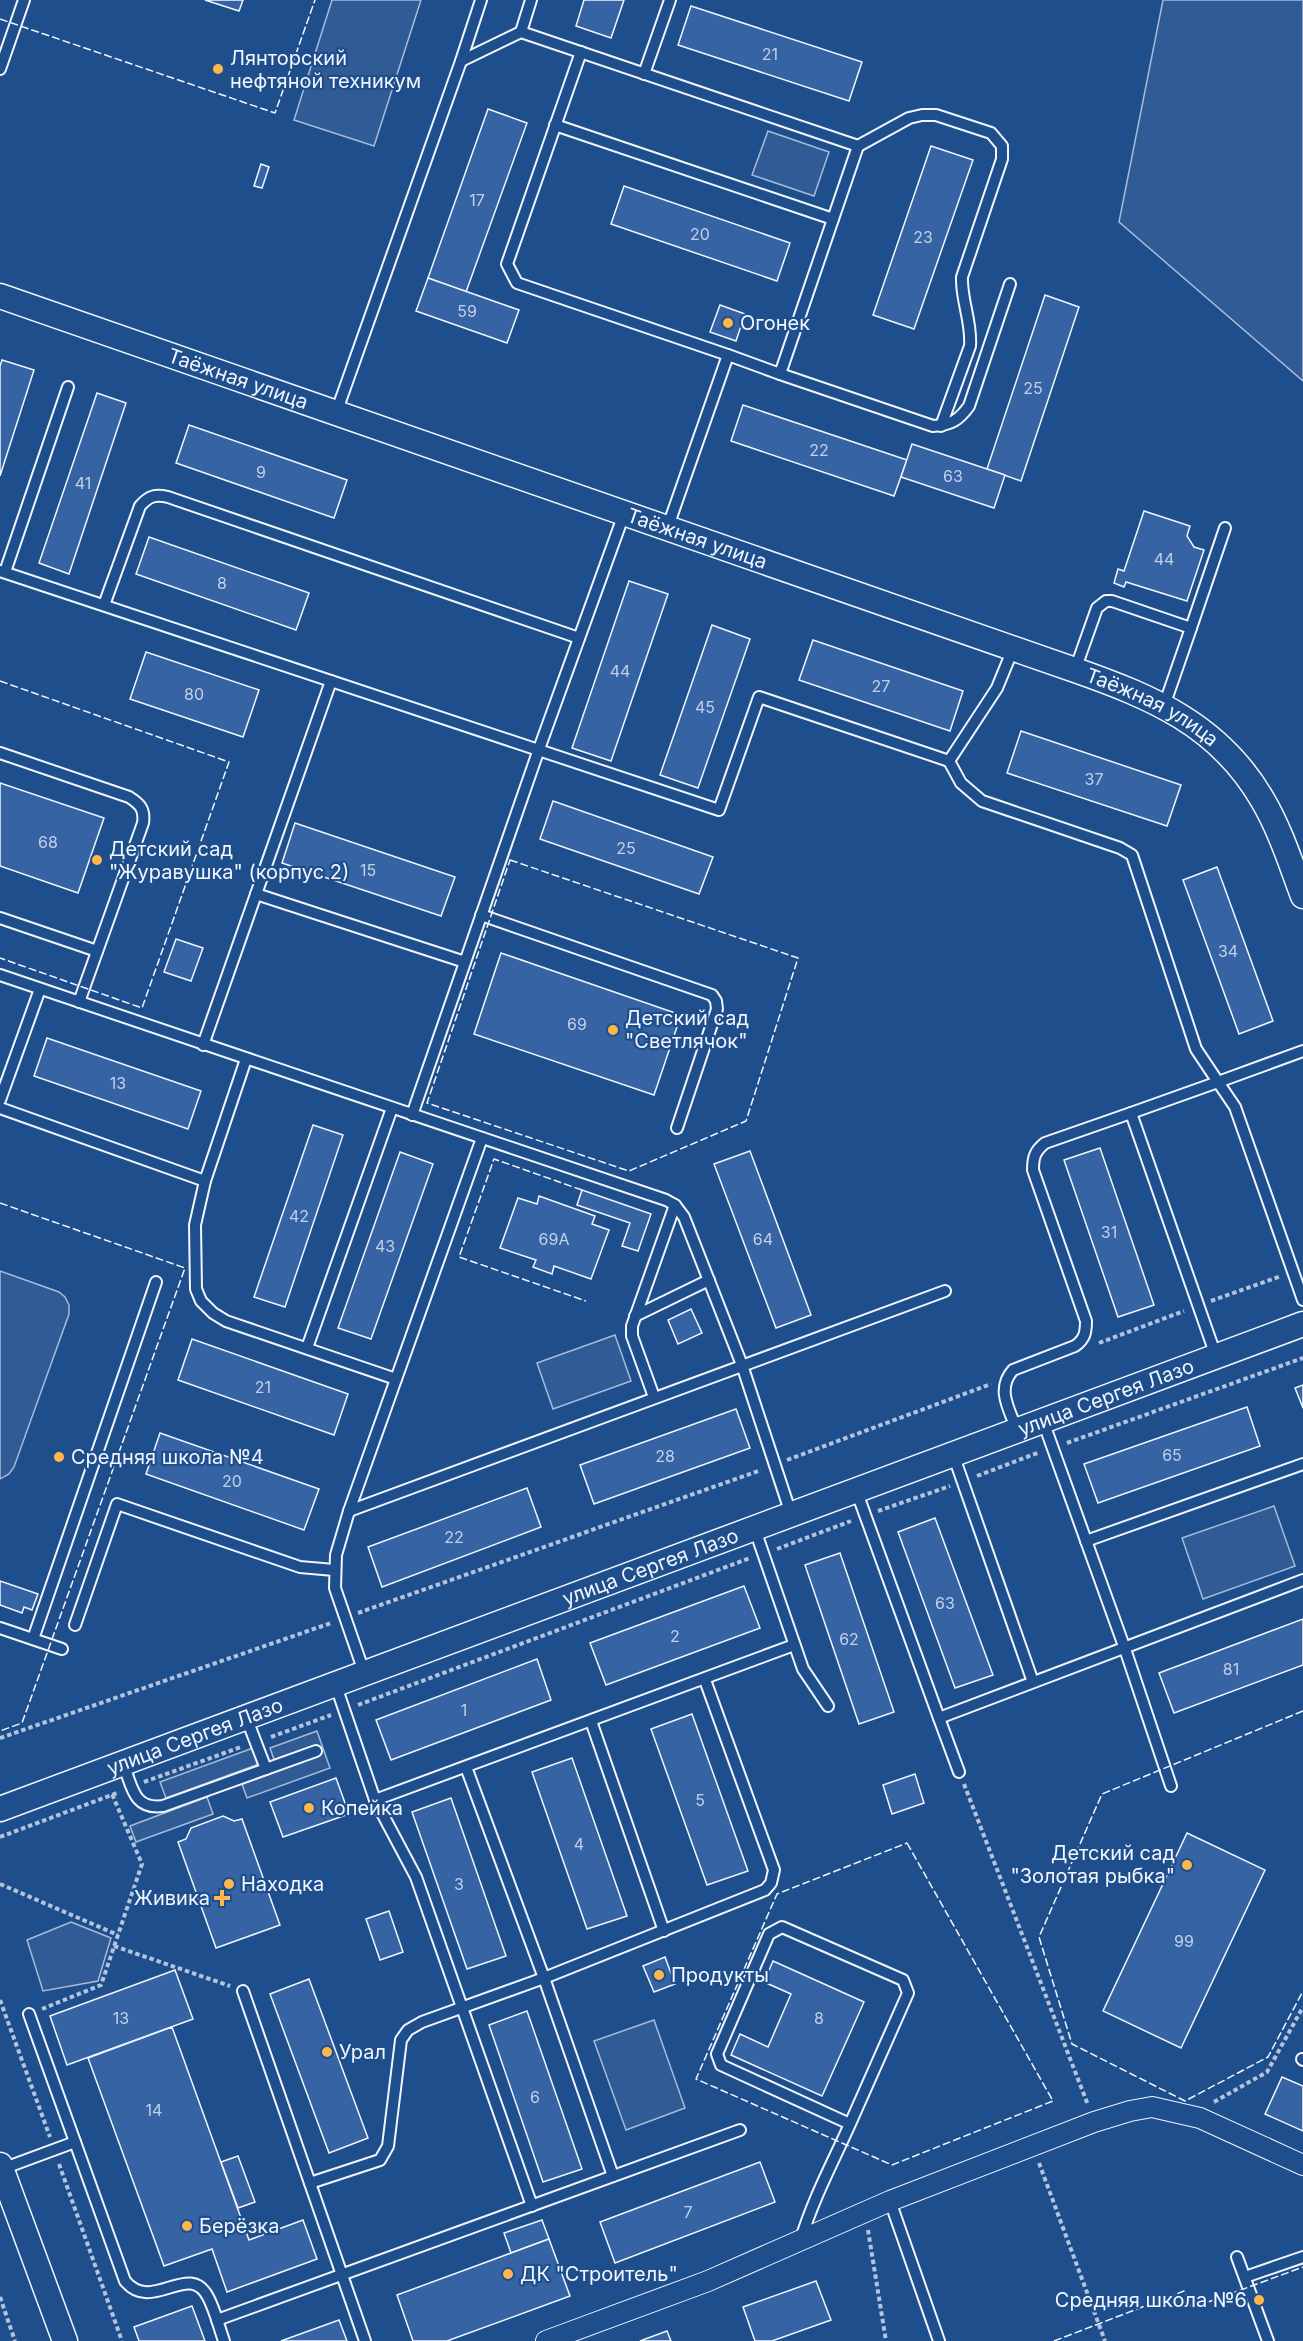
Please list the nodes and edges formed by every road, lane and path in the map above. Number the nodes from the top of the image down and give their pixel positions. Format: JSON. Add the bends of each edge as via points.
{"nodes":[{"id":1,"x":24,"y":0,"type":"edge"},
{"id":2,"x":481,"y":0,"type":"edge"},
{"id":3,"x":531,"y":0,"type":"edge"},
{"id":4,"x":670,"y":0,"type":"edge"},
{"id":5,"x":521,"y":32,"type":"junction"},
{"id":6,"x":580,"y":52,"type":"junction"},
{"id":7,"x":461,"y":61,"type":"junction"},
{"id":8,"x":0,"y":69,"type":"edge"},
{"id":9,"x":644,"y":74,"type":"junction"},
{"id":10,"x":555,"y":125,"type":"junction"},
{"id":11,"x":858,"y":146,"type":"junction"},
{"id":12,"x":833,"y":219,"type":"junction"},
{"id":13,"x":1010,"y":284,"type":"dead end"},
{"id":14,"x":2,"y":303,"type":"edge"},
{"id":15,"x":728,"y":355,"type":"junction"},
{"id":16,"x":780,"y":374,"type":"junction"},
{"id":17,"x":68,"y":387,"type":"dead end"},
{"id":18,"x":336,"y":413,"type":"junction"},
{"id":19,"x":941,"y":426,"type":"junction"},
{"id":20,"x":624,"y":514,"type":"junction"},
{"id":21,"x":1225,"y":528,"type":"dead end"},
{"id":22,"x":667,"y":529,"type":"junction"},
{"id":23,"x":3,"y":571,"type":"edge"},
{"id":24,"x":104,"y":605,"type":"junction"},
{"id":25,"x":1191,"y":628,"type":"junction"},
{"id":26,"x":579,"y":638,"type":"junction"},
{"id":27,"x":1013,"y":649,"type":"junction"},
{"id":28,"x":1075,"y":670,"type":"junction"},
{"id":29,"x":331,"y":681,"type":"junction"},
{"id":30,"x":1164,"y":706,"type":"junction"},
{"id":31,"x":539,"y":749,"type":"junction"},
{"id":32,"x":0,"y":753,"type":"edge"},
{"id":33,"x":949,"y":761,"type":"junction"},
{"id":34,"x":256,"y":894,"type":"junction"},
{"id":35,"x":1303,"y":896,"type":"edge"},
{"id":36,"x":481,"y":915,"type":"junction"},
{"id":37,"x":0,"y":918,"type":"edge"},
{"id":38,"x":97,"y":951,"type":"junction"},
{"id":39,"x":465,"y":962,"type":"junction"},
{"id":40,"x":0,"y":975,"type":"edge"},
{"id":41,"x":40,"y":989,"type":"junction"},
{"id":42,"x":79,"y":1002,"type":"junction"},
{"id":43,"x":203,"y":1044,"type":"junction"},
{"id":44,"x":1303,"y":1051,"type":"edge"},
{"id":45,"x":246,"y":1059,"type":"junction"},
{"id":46,"x":1218,"y":1082,"type":"junction"},
{"id":47,"x":0,"y":1100,"type":"edge"},
{"id":48,"x":0,"y":1108,"type":"edge"},
{"id":49,"x":392,"y":1108,"type":"junction"},
{"id":50,"x":1131,"y":1113,"type":"junction"},
{"id":51,"x":412,"y":1115,"type":"junction"},
{"id":52,"x":677,"y":1128,"type":"dead end"},
{"id":53,"x":482,"y":1138,"type":"junction"},
{"id":54,"x":205,"y":1181,"type":"junction"},
{"id":55,"x":675,"y":1206,"type":"junction"},
{"id":56,"x":1294,"y":1272,"type":"junction"},
{"id":57,"x":710,"y":1280,"type":"junction"},
{"id":58,"x":156,"y":1282,"type":"dead end"},
{"id":59,"x":945,"y":1291,"type":"dead end"},
{"id":60,"x":1303,"y":1300,"type":"edge"},
{"id":61,"x":1198,"y":1305,"type":"junction"},
{"id":62,"x":635,"y":1316,"type":"junction"},
{"id":63,"x":1303,"y":1324,"type":"edge"},
{"id":64,"x":1091,"y":1346,"type":"dead end"},
{"id":65,"x":307,"y":1348,"type":"junction"},
{"id":66,"x":1216,"y":1357,"type":"junction"},
{"id":67,"x":1303,"y":1358,"type":"edge"},
{"id":68,"x":742,"y":1365,"type":"junction"},
{"id":69,"x":1006,"y":1378,"type":"junction"},
{"id":70,"x":396,"y":1379,"type":"junction"},
{"id":71,"x":654,"y":1397,"type":"junction"},
{"id":72,"x":1043,"y":1420,"type":"junction"},
{"id":73,"x":1017,"y":1430,"type":"junction"},
{"id":74,"x":1052,"y":1448,"type":"junction"},
{"id":75,"x":953,"y":1454,"type":"junction"},
{"id":76,"x":776,"y":1465,"type":"junction"},
{"id":77,"x":1302,"y":1466,"type":"edge"},
{"id":78,"x":962,"y":1481,"type":"junction"},
{"id":79,"x":856,"y":1490,"type":"junction"},
{"id":80,"x":349,"y":1511,"type":"junction"},
{"id":81,"x":791,"y":1514,"type":"junction"},
{"id":82,"x":865,"y":1515,"type":"junction"},
{"id":83,"x":754,"y":1527,"type":"junction"},
{"id":84,"x":1086,"y":1541,"type":"junction"},
{"id":85,"x":763,"y":1554,"type":"junction"},
{"id":86,"x":334,"y":1570,"type":"junction"},
{"id":87,"x":1303,"y":1580,"type":"edge"},
{"id":88,"x":344,"y":1618,"type":"junction"},
{"id":89,"x":75,"y":1625,"type":"dead end"},
{"id":90,"x":0,"y":1628,"type":"edge"},
{"id":91,"x":33,"y":1639,"type":"junction"},
{"id":92,"x":794,"y":1645,"type":"junction"},
{"id":93,"x":1125,"y":1648,"type":"junction"},
{"id":94,"x":62,"y":1649,"type":"dead end"},
{"id":95,"x":364,"y":1672,"type":"junction"},
{"id":96,"x":705,"y":1680,"type":"junction"},
{"id":97,"x":1033,"y":1682,"type":"junction"},
{"id":98,"x":335,"y":1683,"type":"junction"},
{"id":99,"x":828,"y":1706,"type":"dead end"},
{"id":100,"x":344,"y":1711,"type":"junction"},
{"id":101,"x":246,"y":1717,"type":"junction"},
{"id":102,"x":939,"y":1718,"type":"junction"},
{"id":103,"x":591,"y":1721,"type":"junction"},
{"id":104,"x":0,"y":1738,"type":"edge"},
{"id":105,"x":255,"y":1742,"type":"junction"},
{"id":106,"x":316,"y":1751,"type":"dead end"},
{"id":107,"x":123,"y":1763,"type":"junction"},
{"id":108,"x":466,"y":1767,"type":"junction"},
{"id":109,"x":266,"y":1769,"type":"junction"},
{"id":110,"x":959,"y":1772,"type":"joint"},
{"id":111,"x":1171,"y":1786,"type":"dead end"},
{"id":112,"x":133,"y":1787,"type":"junction"},
{"id":113,"x":112,"y":1794,"type":"junction"},
{"id":114,"x":375,"y":1800,"type":"junction"},
{"id":115,"x":0,"y":1809,"type":"edge"},
{"id":116,"x":0,"y":1837,"type":"edge"},
{"id":117,"x":0,"y":1884,"type":"edge"},
{"id":118,"x":664,"y":1931,"type":"junction"},
{"id":119,"x":118,"y":1935,"type":"junction"},
{"id":120,"x":114,"y":1946,"type":"junction"},
{"id":121,"x":544,"y":1978,"type":"junction"},
{"id":122,"x":243,"y":1991,"type":"joint"},
{"id":123,"x":0,"y":2000,"type":"edge"},
{"id":124,"x":1303,"y":2007,"type":"edge"},
{"id":125,"x":464,"y":2008,"type":"junction"},
{"id":126,"x":29,"y":2014,"type":"junction"},
{"id":127,"x":8,"y":2022,"type":"junction"},
{"id":128,"x":1190,"y":2115,"type":"junction"},
{"id":129,"x":1094,"y":2122,"type":"junction"},
{"id":130,"x":850,"y":2124,"type":"junction"},
{"id":131,"x":740,"y":2130,"type":"dead end"},
{"id":132,"x":75,"y":2142,"type":"junction"},
{"id":133,"x":1032,"y":2146,"type":"junction"},
{"id":134,"x":54,"y":2150,"type":"junction"},
{"id":135,"x":1303,"y":2165,"type":"edge"},
{"id":136,"x":1,"y":2167,"type":"edge"},
{"id":137,"x":613,"y":2176,"type":"junction"},
{"id":138,"x":310,"y":2183,"type":"junction"},
{"id":139,"x":890,"y":2201,"type":"junction"},
{"id":140,"x":532,"y":2206,"type":"junction"},
{"id":141,"x":866,"y":2211,"type":"junction"},
{"id":142,"x":801,"y":2239,"type":"junction"},
{"id":143,"x":1236,"y":2257,"type":"dead end"},
{"id":144,"x":1303,"y":2257,"type":"edge"},
{"id":145,"x":342,"y":2275,"type":"junction"},
{"id":146,"x":1245,"y":2277,"type":"junction"},
{"id":147,"x":0,"y":2297,"type":"edge"},
{"id":148,"x":217,"y":2320,"type":"junction"},
{"id":149,"x":15,"y":2341,"type":"edge"},
{"id":150,"x":65,"y":2341,"type":"edge"},
{"id":151,"x":123,"y":2341,"type":"edge"},
{"id":152,"x":225,"y":2341,"type":"edge"},
{"id":153,"x":365,"y":2341,"type":"edge"},
{"id":154,"x":546,"y":2341,"type":"edge"},
{"id":155,"x":886,"y":2341,"type":"edge"},
{"id":156,"x":939,"y":2341,"type":"edge"},
{"id":157,"x":1105,"y":2341,"type":"edge"},
{"id":158,"x":1268,"y":2341,"type":"edge"}],
"edges":[{"from":1,"to":8,"type":"lane"},
{"from":2,"to":7,"type":"lane"},
{"from":3,"to":5,"type":"lane"},
{"from":4,"to":9,"type":"lane"},
{"from":5,"to":6,"type":"lane"},
{"from":5,"to":7,"type":"lane"},
{"from":6,"to":9,"type":"lane"},
{"from":6,"to":10,"type":"lane"},
{"from":7,"to":18,"type":"lane"},
{"from":9,"to":11,"type":"lane"},
{"from":10,"to":12,"type":"lane"},
{"from":10,"to":15,"type":"lane","via":[[507,264],[517,282]]},
{"from":11,"to":12,"type":"lane"},
{"from":11,"to":19,"type":"lane","via":[[922,115],[991,134],[1002,146],[1002,159],[962,277],[970,346]]},
{"from":12,"to":16,"type":"lane"},
{"from":13,"to":19,"type":"lane","via":[[969,406],[960,419]]},
{"from":14,"to":18,"type":"street","name":"Таёжная улица"},
{"from":15,"to":16,"type":"lane"},
{"from":15,"to":22,"type":"lane"},
{"from":16,"to":19,"type":"lane"},
{"from":17,"to":23,"type":"lane"},
{"from":18,"to":20,"type":"street","name":"Таёжная улица"},
{"from":20,"to":22,"type":"street","name":"Таёжная улица"},
{"from":20,"to":26,"type":"lane"},
{"from":21,"to":25,"type":"lane"},
{"from":22,"to":27,"type":"street","name":"Таёжная улица"},
{"from":23,"to":24,"type":"lane"},
{"from":24,"to":26,"type":"lane","via":[[140,506],[156,495]]},
{"from":24,"to":29,"type":"lane"},
{"from":25,"to":28,"type":"lane","via":[[1106,601],[1097,608]]},
{"from":25,"to":30,"type":"lane"},
{"from":26,"to":31,"type":"lane"},
{"from":27,"to":28,"type":"street","name":"Таёжная улица"},
{"from":27,"to":33,"type":"lane","via":[[996,688]]},
{"from":28,"to":30,"type":"street","name":"Таёжная улица"},
{"from":29,"to":31,"type":"lane"},
{"from":29,"to":34,"type":"lane"},
{"from":30,"to":35,"type":"street","name":"Таёжная улица","via":[[1214,739],[1238,763],[1263,800]]},
{"from":31,"to":33,"type":"lane","via":[[719,810],[759,697]]},
{"from":31,"to":36,"type":"lane"},
{"from":32,"to":38,"type":"lane","via":[[140,804],[143,823]]},
{"from":33,"to":46,"type":"lane","via":[[961,783],[982,801],[1132,855],[1196,1049]]},
{"from":34,"to":39,"type":"lane"},
{"from":34,"to":43,"type":"lane"},
{"from":36,"to":39,"type":"lane"},
{"from":36,"to":52,"type":"lane","via":[[712,995],[717,1009]]},
{"from":37,"to":38,"type":"lane"},
{"from":38,"to":42,"type":"lane"},
{"from":39,"to":51,"type":"lane"},
{"from":40,"to":41,"type":"lane"},
{"from":41,"to":42,"type":"lane"},
{"from":41,"to":47,"type":"lane"},
{"from":42,"to":43,"type":"lane"},
{"from":43,"to":45,"type":"lane"},
{"from":44,"to":46,"type":"lane"},
{"from":45,"to":49,"type":"lane"},
{"from":45,"to":54,"type":"lane"},
{"from":46,"to":50,"type":"lane"},
{"from":46,"to":56,"type":"lane","via":[[1235,1107]]},
{"from":48,"to":54,"type":"lane"},
{"from":49,"to":51,"type":"lane"},
{"from":49,"to":65,"type":"lane"},
{"from":50,"to":61,"type":"lane"},
{"from":50,"to":69,"type":"lane","via":[[1045,1143],[1037,1150],[1033,1170],[1086,1321],[1086,1331],[1075,1346],[1013,1370]]},
{"from":51,"to":53,"type":"lane"},
{"from":53,"to":55,"type":"lane"},
{"from":53,"to":70,"type":"lane"},
{"from":54,"to":65,"type":"lane","via":[[195,1225],[194,1270],[201,1301],[226,1320]]},
{"from":55,"to":57,"type":"lane","via":[[684,1217]]},
{"from":55,"to":62,"type":"lane"},
{"from":56,"to":60,"type":"lane"},
{"from":56,"to":61,"type":"path"},
{"from":57,"to":62,"type":"lane"},
{"from":57,"to":68,"type":"lane"},
{"from":58,"to":91,"type":"lane"},
{"from":59,"to":68,"type":"lane"},
{"from":61,"to":64,"type":"path"},
{"from":61,"to":66,"type":"lane"},
{"from":62,"to":71,"type":"lane","via":[[632,1336]]},
{"from":63,"to":66,"type":"street","name":"улица Сергея Лазо"},
{"from":65,"to":70,"type":"lane"},
{"from":66,"to":72,"type":"street","name":"улица Сергея Лазо"},
{"from":67,"to":74,"type":"path"},
{"from":68,"to":71,"type":"lane"},
{"from":68,"to":76,"type":"lane"},
{"from":69,"to":73,"type":"lane","via":[[1004,1396]]},
{"from":69,"to":76,"type":"path"},
{"from":70,"to":80,"type":"lane"},
{"from":71,"to":80,"type":"lane"},
{"from":72,"to":73,"type":"street","name":"улица Сергея Лазо"},
{"from":72,"to":74,"type":"lane"},
{"from":73,"to":75,"type":"street","name":"улица Сергея Лазо"},
{"from":74,"to":78,"type":"path"},
{"from":74,"to":84,"type":"lane"},
{"from":75,"to":78,"type":"lane"},
{"from":75,"to":79,"type":"street","name":"улица Сергея Лазо"},
{"from":76,"to":81,"type":"lane"},
{"from":76,"to":88,"type":"path"},
{"from":77,"to":84,"type":"lane"},
{"from":78,"to":82,"type":"path"},
{"from":78,"to":97,"type":"lane"},
{"from":79,"to":81,"type":"street","name":"улица Сергея Лазо"},
{"from":79,"to":82,"type":"lane"},
{"from":80,"to":86,"type":"lane"},
{"from":81,"to":83,"type":"street","name":"улица Сергея Лазо"},
{"from":82,"to":85,"type":"path"},
{"from":82,"to":102,"type":"lane"},
{"from":83,"to":85,"type":"lane"},
{"from":83,"to":95,"type":"street","name":"улица Сергея Лазо"},
{"from":84,"to":93,"type":"lane"},
{"from":85,"to":92,"type":"lane"},
{"from":85,"to":100,"type":"path"},
{"from":86,"to":88,"type":"lane"},
{"from":86,"to":89,"type":"lane","via":[[300,1567],[117,1504]]},
{"from":87,"to":93,"type":"lane"},
{"from":88,"to":95,"type":"lane"},
{"from":88,"to":104,"type":"path"},
{"from":90,"to":91,"type":"lane"},
{"from":91,"to":94,"type":"lane"},
{"from":92,"to":96,"type":"lane"},
{"from":92,"to":99,"type":"lane","via":[[803,1669]]},
{"from":93,"to":97,"type":"lane"},
{"from":93,"to":111,"type":"lane"},
{"from":95,"to":98,"type":"street","name":"улица Сергея Лазо"},
{"from":96,"to":103,"type":"lane"},
{"from":96,"to":118,"type":"lane","via":[[774,1870],[765,1890]]},
{"from":97,"to":102,"type":"lane"},
{"from":98,"to":100,"type":"lane"},
{"from":98,"to":101,"type":"street","name":"улица Сергея Лазо"},
{"from":100,"to":105,"type":"path"},
{"from":100,"to":114,"type":"lane"},
{"from":101,"to":105,"type":"lane"},
{"from":101,"to":107,"type":"street","name":"улица Сергея Лазо"},
{"from":102,"to":110,"type":"lane"},
{"from":103,"to":108,"type":"lane"},
{"from":103,"to":118,"type":"lane"},
{"from":105,"to":109,"type":"lane"},
{"from":105,"to":112,"type":"path"},
{"from":106,"to":109,"type":"lane"},
{"from":107,"to":112,"type":"lane"},
{"from":107,"to":115,"type":"street","name":"улица Сергея Лазо"},
{"from":108,"to":114,"type":"lane"},
{"from":108,"to":121,"type":"lane"},
{"from":109,"to":112,"type":"lane","via":[[163,1806],[144,1805]]},
{"from":110,"to":129,"type":"path"},
{"from":112,"to":113,"type":"path"},
{"from":113,"to":116,"type":"path"},
{"from":113,"to":119,"type":"path","via":[[142,1864]]},
{"from":114,"to":125,"type":"lane","via":[[416,1877]]},
{"from":117,"to":119,"type":"path"},
{"from":118,"to":121,"type":"lane"},
{"from":119,"to":120,"type":"path"},
{"from":120,"to":122,"type":"path"},
{"from":120,"to":126,"type":"path","via":[[101,1985]]},
{"from":121,"to":125,"type":"lane"},
{"from":121,"to":137,"type":"lane"},
{"from":122,"to":138,"type":"lane"},
{"from":123,"to":127,"type":"path"},
{"from":124,"to":128,"type":"path","via":[[1267,2073]]},
{"from":125,"to":138,"type":"lane","via":[[422,2022],[408,2030],[401,2040],[388,2146],[380,2160]]},
{"from":125,"to":140,"type":"lane"},
{"from":126,"to":127,"type":"path"},
{"from":126,"to":132,"type":"lane"},
{"from":127,"to":134,"type":"path"},
{"from":128,"to":129,"type":"street","via":[[1152,2108]]},
{"from":128,"to":135,"type":"street"},
{"from":129,"to":133,"type":"street"},
{"from":130,"to":130,"type":"lane","via":[[908,1993],[903,1980],[782,1927],[769,1934],[717,2054],[721,2065]]},
{"from":130,"to":142,"type":"lane"},
{"from":131,"to":137,"type":"lane"},
{"from":132,"to":134,"type":"lane"},
{"from":132,"to":148,"type":"lane","via":[[125,2281],[132,2290],[143,2294],[190,2283],[208,2295]]},
{"from":133,"to":139,"type":"street"},
{"from":133,"to":157,"type":"path"},
{"from":134,"to":136,"type":"lane"},
{"from":134,"to":151,"type":"path"},
{"from":136,"to":150,"type":"street"},
{"from":137,"to":140,"type":"lane"},
{"from":138,"to":145,"type":"lane"},
{"from":139,"to":141,"type":"street"},
{"from":139,"to":156,"type":"lane"},
{"from":140,"to":145,"type":"lane"},
{"from":141,"to":142,"type":"street"},
{"from":141,"to":155,"type":"path"},
{"from":142,"to":154,"type":"street","via":[[708,2281]]},
{"from":143,"to":146,"type":"lane"},
{"from":144,"to":146,"type":"lane"},
{"from":145,"to":148,"type":"lane"},
{"from":145,"to":153,"type":"lane"},
{"from":146,"to":158,"type":"lane"},
{"from":147,"to":149,"type":"path"},
{"from":148,"to":152,"type":"lane"}]}
